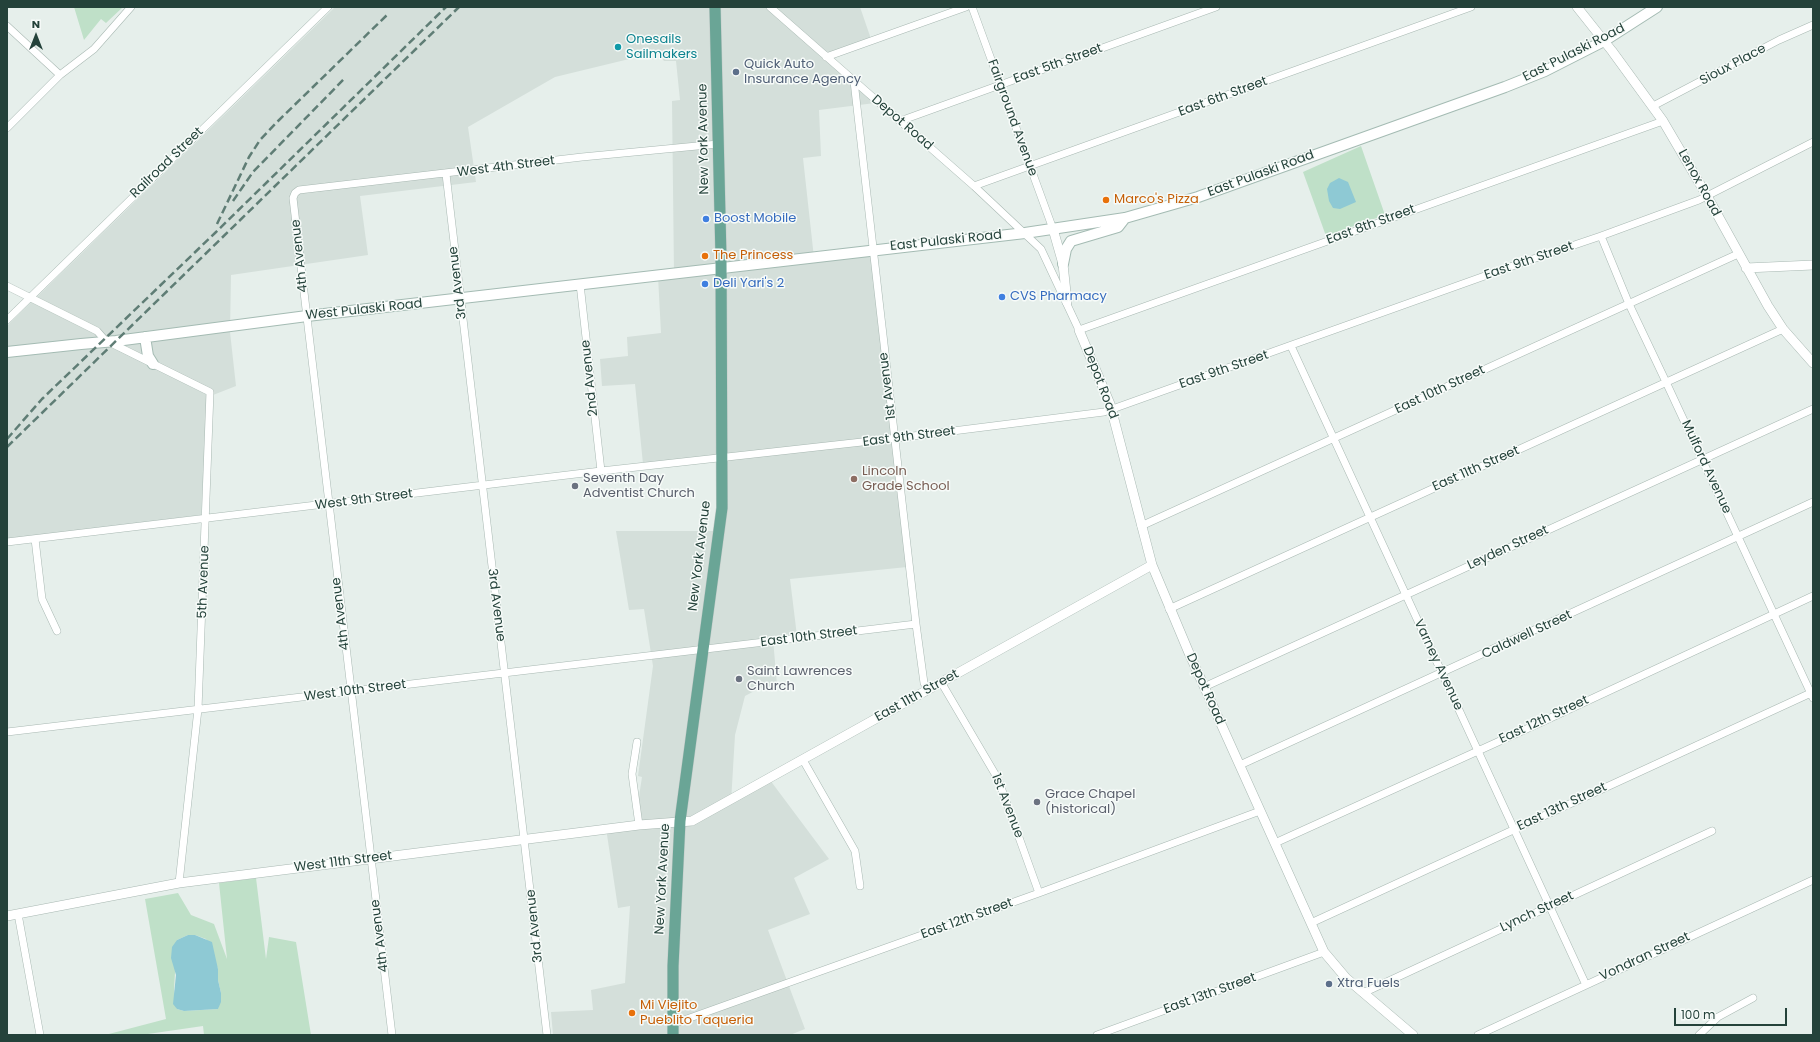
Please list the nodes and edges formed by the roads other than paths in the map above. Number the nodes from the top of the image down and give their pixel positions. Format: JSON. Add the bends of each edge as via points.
{"nodes":[{"id":1,"x":131,"y":7,"type":"edge"},
{"id":2,"x":328,"y":7,"type":"edge"},
{"id":3,"x":715,"y":7,"type":"edge"},
{"id":4,"x":770,"y":7,"type":"edge"},
{"id":5,"x":966,"y":7,"type":"edge"},
{"id":6,"x":972,"y":7,"type":"edge"},
{"id":7,"x":1216,"y":7,"type":"edge"},
{"id":8,"x":1471,"y":7,"type":"edge"},
{"id":9,"x":1577,"y":7,"type":"edge"},
{"id":10,"x":1657,"y":7,"type":"edge"},
{"id":11,"x":1813,"y":25,"type":"edge"},
{"id":12,"x":7,"y":26,"type":"edge"},
{"id":13,"x":1604,"y":41,"type":"junction"},
{"id":14,"x":826,"y":57,"type":"junction"},
{"id":15,"x":60,"y":75,"type":"junction"},
{"id":16,"x":854,"y":81,"type":"junction"},
{"id":17,"x":1000,"y":86,"type":"junction"},
{"id":18,"x":1653,"y":106,"type":"junction"},
{"id":19,"x":900,"y":121,"type":"junction"},
{"id":20,"x":1663,"y":121,"type":"junction"},
{"id":21,"x":7,"y":128,"type":"edge"},
{"id":22,"x":1813,"y":142,"type":"edge"},
{"id":23,"x":718,"y":144,"type":"junction"},
{"id":24,"x":1029,"y":166,"type":"junction"},
{"id":25,"x":446,"y":174,"type":"junction"},
{"id":26,"x":974,"y":186,"type":"junction"},
{"id":27,"x":294,"y":193,"type":"joint"},
{"id":28,"x":1707,"y":196,"type":"junction"},
{"id":29,"x":1125,"y":218,"type":"junction"},
{"id":30,"x":1053,"y":229,"type":"junction"},
{"id":31,"x":1025,"y":233,"type":"junction"},
{"id":32,"x":1601,"y":236,"type":"junction"},
{"id":33,"x":873,"y":249,"type":"junction"},
{"id":34,"x":1738,"y":254,"type":"junction"},
{"id":35,"x":1063,"y":264,"type":"junction"},
{"id":36,"x":1813,"y":265,"type":"edge"},
{"id":37,"x":721,"y":268,"type":"junction"},
{"id":38,"x":1746,"y":268,"type":"junction"},
{"id":39,"x":580,"y":284,"type":"junction"},
{"id":40,"x":7,"y":286,"type":"edge"},
{"id":41,"x":29,"y":297,"type":"junction"},
{"id":42,"x":460,"y":299,"type":"junction"},
{"id":43,"x":1067,"y":302,"type":"junction"},
{"id":44,"x":1629,"y":304,"type":"junction"},
{"id":45,"x":307,"y":316,"type":"junction"},
{"id":46,"x":7,"y":320,"type":"edge"},
{"id":47,"x":1782,"y":329,"type":"junction"},
{"id":48,"x":1079,"y":330,"type":"junction"},
{"id":49,"x":145,"y":337,"type":"junction"},
{"id":50,"x":109,"y":342,"type":"junction"},
{"id":51,"x":1291,"y":346,"type":"junction"},
{"id":52,"x":7,"y":352,"type":"edge"},
{"id":53,"x":1813,"y":363,"type":"edge"},
{"id":54,"x":153,"y":364,"type":"junction"},
{"id":55,"x":1666,"y":382,"type":"junction"},
{"id":56,"x":1112,"y":409,"type":"junction"},
{"id":57,"x":1813,"y":409,"type":"edge"},
{"id":58,"x":895,"y":438,"type":"junction"},
{"id":59,"x":1333,"y":439,"type":"junction"},
{"id":60,"x":721,"y":458,"type":"junction"},
{"id":61,"x":1702,"y":459,"type":"junction"},
{"id":62,"x":601,"y":471,"type":"junction"},
{"id":63,"x":482,"y":486,"type":"junction"},
{"id":64,"x":1813,"y":502,"type":"edge"},
{"id":65,"x":329,"y":504,"type":"junction"},
{"id":66,"x":1369,"y":517,"type":"junction"},
{"id":67,"x":206,"y":518,"type":"junction"},
{"id":68,"x":1141,"y":526,"type":"junction"},
{"id":69,"x":1738,"y":537,"type":"junction"},
{"id":70,"x":35,"y":539,"type":"junction"},
{"id":71,"x":7,"y":542,"type":"edge"},
{"id":72,"x":1152,"y":565,"type":"junction"},
{"id":73,"x":1405,"y":595,"type":"junction"},
{"id":74,"x":1813,"y":596,"type":"edge"},
{"id":75,"x":1169,"y":609,"type":"junction"},
{"id":76,"x":1774,"y":614,"type":"junction"},
{"id":77,"x":916,"y":624,"type":"junction"},
{"id":78,"x":57,"y":631,"type":"dead end"},
{"id":79,"x":702,"y":650,"type":"junction"},
{"id":80,"x":505,"y":674,"type":"junction"},
{"id":81,"x":1442,"y":674,"type":"junction"},
{"id":82,"x":941,"y":682,"type":"junction"},
{"id":83,"x":1204,"y":687,"type":"junction"},
{"id":84,"x":928,"y":689,"type":"junction"},
{"id":85,"x":350,"y":692,"type":"junction"},
{"id":86,"x":1812,"y":694,"type":"edge"},
{"id":87,"x":198,"y":709,"type":"junction"},
{"id":88,"x":7,"y":732,"type":"edge"},
{"id":89,"x":636,"y":742,"type":"dead end"},
{"id":90,"x":1478,"y":750,"type":"junction"},
{"id":91,"x":803,"y":760,"type":"junction"},
{"id":92,"x":1240,"y":765,"type":"junction"},
{"id":93,"x":1260,"y":810,"type":"junction"},
{"id":94,"x":680,"y":821,"type":"junction"},
{"id":95,"x":639,"y":825,"type":"junction"},
{"id":96,"x":1514,"y":829,"type":"junction"},
{"id":97,"x":1712,"y":831,"type":"dead end"},
{"id":98,"x":525,"y":839,"type":"junction"},
{"id":99,"x":1275,"y":843,"type":"junction"},
{"id":100,"x":370,"y":859,"type":"junction"},
{"id":101,"x":1813,"y":880,"type":"edge"},
{"id":102,"x":179,"y":883,"type":"junction"},
{"id":103,"x":860,"y":886,"type":"dead end"},
{"id":104,"x":1039,"y":893,"type":"junction"},
{"id":105,"x":1550,"y":906,"type":"junction"},
{"id":106,"x":18,"y":914,"type":"junction"},
{"id":107,"x":7,"y":916,"type":"edge"},
{"id":108,"x":1311,"y":923,"type":"junction"},
{"id":109,"x":1324,"y":952,"type":"junction"},
{"id":110,"x":1586,"y":985,"type":"junction"},
{"id":111,"x":1363,"y":993,"type":"junction"},
{"id":112,"x":1753,"y":998,"type":"dead end"},
{"id":113,"x":673,"y":1030,"type":"edge"},
{"id":114,"x":40,"y":1035,"type":"edge"},
{"id":115,"x":392,"y":1035,"type":"edge"},
{"id":116,"x":547,"y":1035,"type":"edge"},
{"id":117,"x":1097,"y":1035,"type":"edge"},
{"id":118,"x":1413,"y":1035,"type":"edge"},
{"id":119,"x":1478,"y":1035,"type":"edge"},
{"id":120,"x":1699,"y":1035,"type":"edge"}],
"edges":[{"from":1,"to":15,"type":"street","via":[[94,49]]},
{"from":2,"to":41,"type":"street","name":"Railroad Street"},
{"from":3,"to":23,"type":"main road","name":"New York Avenue"},
{"from":4,"to":14,"type":"street","name":"Depot Road"},
{"from":5,"to":14,"type":"street"},
{"from":6,"to":17,"type":"street","name":"Fairground Avenue"},
{"from":7,"to":17,"type":"street","name":"East 5th Street"},
{"from":8,"to":24,"type":"street","name":"East 6th Street"},
{"from":9,"to":13,"type":"street","name":"Lenox Road"},
{"from":10,"to":13,"type":"main road","name":"East Pulaski Road"},
{"from":11,"to":18,"type":"street","name":"Sioux Place"},
{"from":12,"to":15,"type":"street"},
{"from":13,"to":18,"type":"street","name":"Lenox Road"},
{"from":13,"to":29,"type":"main road","name":"East Pulaski Road","via":[[1545,71],[1505,87],[1198,197]]},
{"from":14,"to":16,"type":"street","name":"Depot Road"},
{"from":15,"to":21,"type":"street"},
{"from":16,"to":19,"type":"street","name":"Depot Road"},
{"from":16,"to":33,"type":"street","name":"1st Avenue"},
{"from":17,"to":19,"type":"street","name":"East 5th Street"},
{"from":17,"to":24,"type":"street","name":"Fairground Avenue"},
{"from":18,"to":20,"type":"street","name":"Lenox Road"},
{"from":19,"to":26,"type":"street","name":"Depot Road"},
{"from":20,"to":28,"type":"street","name":"Lenox Road"},
{"from":20,"to":48,"type":"street","name":"East 8th Street"},
{"from":22,"to":28,"type":"street","name":"East 9th Street"},
{"from":23,"to":25,"type":"street","name":"West 4th Street"},
{"from":23,"to":37,"type":"main road","name":"New York Avenue"},
{"from":24,"to":26,"type":"street","name":"East 6th Street"},
{"from":24,"to":30,"type":"street","name":"Fairground Avenue"},
{"from":25,"to":27,"type":"street","name":"West 4th Street","via":[[299,190]]},
{"from":25,"to":42,"type":"street","name":"3rd Avenue"},
{"from":26,"to":31,"type":"street","name":"Depot Road"},
{"from":27,"to":45,"type":"street","name":"4th Avenue"},
{"from":28,"to":32,"type":"street","name":"East 9th Street"},
{"from":28,"to":34,"type":"street","name":"Lenox Road"},
{"from":29,"to":30,"type":"main road","name":"East Pulaski Road"},
{"from":29,"to":35,"type":"main road","via":[[1118,226],[1071,241],[1066,249]]},
{"from":30,"to":31,"type":"main road","name":"East Pulaski Road"},
{"from":30,"to":35,"type":"street","name":"Depot Road"},
{"from":31,"to":33,"type":"main road","name":"East Pulaski Road"},
{"from":31,"to":43,"type":"street","name":"Depot Road","via":[[1041,249]]},
{"from":32,"to":44,"type":"street","name":"Mulford Avenue"},
{"from":32,"to":51,"type":"street","name":"East 9th Street"},
{"from":33,"to":37,"type":"main road","name":"East Pulaski Road"},
{"from":33,"to":58,"type":"street","name":"1st Avenue"},
{"from":34,"to":38,"type":"street","name":"Lenox Road"},
{"from":34,"to":44,"type":"street","name":"East 10th Street"},
{"from":35,"to":43,"type":"street","name":"Depot Road"},
{"from":36,"to":38,"type":"street"},
{"from":37,"to":39,"type":"main road","name":"West Pulaski Road"},
{"from":37,"to":60,"type":"main road","name":"New York Avenue"},
{"from":38,"to":47,"type":"street","name":"Lenox Road"},
{"from":39,"to":42,"type":"main road","name":"West Pulaski Road"},
{"from":39,"to":62,"type":"street","name":"2nd Avenue"},
{"from":40,"to":41,"type":"street","name":"5th Avenue"},
{"from":41,"to":46,"type":"street","name":"Railroad Street"},
{"from":41,"to":50,"type":"street","name":"5th Avenue","via":[[97,331]]},
{"from":42,"to":45,"type":"main road","name":"West Pulaski Road"},
{"from":42,"to":63,"type":"street","name":"3rd Avenue"},
{"from":43,"to":48,"type":"street","name":"Depot Road"},
{"from":44,"to":55,"type":"street","name":"Mulford Avenue"},
{"from":44,"to":59,"type":"street","name":"East 10th Street"},
{"from":45,"to":49,"type":"main road","name":"West Pulaski Road"},
{"from":45,"to":65,"type":"street","name":"4th Avenue"},
{"from":47,"to":53,"type":"street","name":"Lenox Road"},
{"from":47,"to":55,"type":"street","name":"East 11th Street"},
{"from":48,"to":56,"type":"street","name":"Depot Road"},
{"from":49,"to":50,"type":"main road","name":"West Pulaski Road"},
{"from":49,"to":54,"type":"main road","via":[[148,356]]},
{"from":50,"to":52,"type":"main road","name":"West Pulaski Road"},
{"from":50,"to":54,"type":"street","name":"5th Avenue"},
{"from":51,"to":56,"type":"street","name":"East 9th Street"},
{"from":51,"to":59,"type":"street","name":"Varney Avenue"},
{"from":54,"to":67,"type":"street","name":"5th Avenue","via":[[210,392]]},
{"from":55,"to":61,"type":"street","name":"Mulford Avenue"},
{"from":55,"to":66,"type":"street","name":"East 11th Street"},
{"from":56,"to":58,"type":"street","name":"East 9th Street"},
{"from":56,"to":68,"type":"street","name":"Depot Road"},
{"from":57,"to":61,"type":"street","name":"Leyden Street"},
{"from":58,"to":60,"type":"street","name":"East 9th Street"},
{"from":58,"to":77,"type":"street","name":"1st Avenue"},
{"from":59,"to":66,"type":"street","name":"Varney Avenue"},
{"from":59,"to":68,"type":"street","name":"East 10th Street"},
{"from":60,"to":62,"type":"street","name":"West 9th Street"},
{"from":60,"to":79,"type":"main road","name":"New York Avenue","via":[[722,508]]},
{"from":61,"to":69,"type":"street","name":"Mulford Avenue"},
{"from":61,"to":73,"type":"street","name":"Leyden Street"},
{"from":62,"to":63,"type":"street","name":"West 9th Street"},
{"from":63,"to":65,"type":"street","name":"West 9th Street"},
{"from":63,"to":80,"type":"street","name":"3rd Avenue"},
{"from":64,"to":69,"type":"street","name":"Caldwell Street"},
{"from":65,"to":67,"type":"street","name":"West 9th Street"},
{"from":65,"to":85,"type":"street","name":"4th Avenue"},
{"from":66,"to":73,"type":"street","name":"Varney Avenue"},
{"from":66,"to":75,"type":"street","name":"East 11th Street"},
{"from":67,"to":70,"type":"street","name":"West 9th Street"},
{"from":67,"to":87,"type":"street","name":"5th Avenue"},
{"from":68,"to":72,"type":"street","name":"Depot Road"},
{"from":69,"to":76,"type":"street","name":"Mulford Avenue"},
{"from":69,"to":81,"type":"street","name":"Caldwell Street"},
{"from":70,"to":71,"type":"street","name":"West 9th Street"},
{"from":70,"to":78,"type":"street","via":[[42,599]]},
{"from":72,"to":75,"type":"street","name":"Depot Road"},
{"from":72,"to":82,"type":"street","name":"East 11th Street"},
{"from":73,"to":81,"type":"street","name":"Varney Avenue"},
{"from":73,"to":83,"type":"street","name":"Leyden Street"},
{"from":74,"to":76,"type":"street","name":"East 12th Street"},
{"from":75,"to":83,"type":"street","name":"Depot Road"},
{"from":76,"to":86,"type":"street","name":"Mulford Avenue"},
{"from":76,"to":90,"type":"street","name":"East 12th Street"},
{"from":77,"to":79,"type":"street","name":"East 10th Street"},
{"from":77,"to":84,"type":"street","name":"1st Avenue","via":[[924,683]]},
{"from":79,"to":80,"type":"street","name":"West 10th Street"},
{"from":79,"to":94,"type":"main road","name":"New York Avenue"},
{"from":80,"to":85,"type":"street","name":"West 10th Street"},
{"from":80,"to":98,"type":"street","name":"3rd Avenue"},
{"from":81,"to":90,"type":"street","name":"Varney Avenue"},
{"from":81,"to":92,"type":"street","name":"Caldwell Street"},
{"from":82,"to":84,"type":"street","name":"East 11th Street"},
{"from":82,"to":104,"type":"street","name":"1st Avenue","via":[[998,779]]},
{"from":83,"to":92,"type":"street","name":"Depot Road"},
{"from":84,"to":91,"type":"street","name":"East 11th Street"},
{"from":85,"to":87,"type":"street","name":"West 10th Street"},
{"from":85,"to":100,"type":"street","name":"4th Avenue"},
{"from":86,"to":96,"type":"street","name":"East 13th Street"},
{"from":87,"to":88,"type":"street","name":"West 10th Street"},
{"from":87,"to":102,"type":"street","name":"5th Avenue"},
{"from":89,"to":95,"type":"street","via":[[632,774]]},
{"from":90,"to":96,"type":"street","name":"Varney Avenue"},
{"from":90,"to":99,"type":"street","name":"East 12th Street"},
{"from":91,"to":94,"type":"street","name":"East 11th Street","via":[[698,818]]},
{"from":91,"to":103,"type":"street","via":[[855,851]]},
{"from":92,"to":93,"type":"street","name":"Depot Road"},
{"from":93,"to":99,"type":"street","name":"Depot Road"},
{"from":93,"to":104,"type":"street","name":"East 12th Street"},
{"from":94,"to":95,"type":"street","name":"West 11th Street"},
{"from":94,"to":113,"type":"main road","name":"New York Avenue","via":[[672,966]]},
{"from":95,"to":98,"type":"street","name":"West 11th Street"},
{"from":96,"to":105,"type":"street","name":"Varney Avenue"},
{"from":96,"to":108,"type":"street","name":"East 13th Street"},
{"from":97,"to":105,"type":"street","name":"Lynch Street"},
{"from":98,"to":100,"type":"street","name":"West 11th Street"},
{"from":98,"to":116,"type":"street","name":"3rd Avenue"},
{"from":99,"to":108,"type":"street","name":"Depot Road"},
{"from":100,"to":102,"type":"street","name":"West 11th Street"},
{"from":100,"to":115,"type":"street","name":"4th Avenue"},
{"from":101,"to":110,"type":"street","name":"Vondran Street"},
{"from":102,"to":106,"type":"street","name":"West 11th Street"},
{"from":104,"to":113,"type":"street","name":"East 12th Street"},
{"from":105,"to":110,"type":"street","name":"Varney Avenue"},
{"from":105,"to":111,"type":"street","name":"Lynch Street"},
{"from":106,"to":107,"type":"street","name":"West 11th Street"},
{"from":106,"to":114,"type":"street"},
{"from":108,"to":109,"type":"street","name":"Depot Road"},
{"from":109,"to":111,"type":"street","name":"Depot Road"},
{"from":109,"to":117,"type":"street","name":"East 13th Street"},
{"from":110,"to":119,"type":"street","name":"Vondran Street"},
{"from":111,"to":118,"type":"street","name":"Depot Road"},
{"from":112,"to":120,"type":"street","via":[[1718,1017]]}]}
